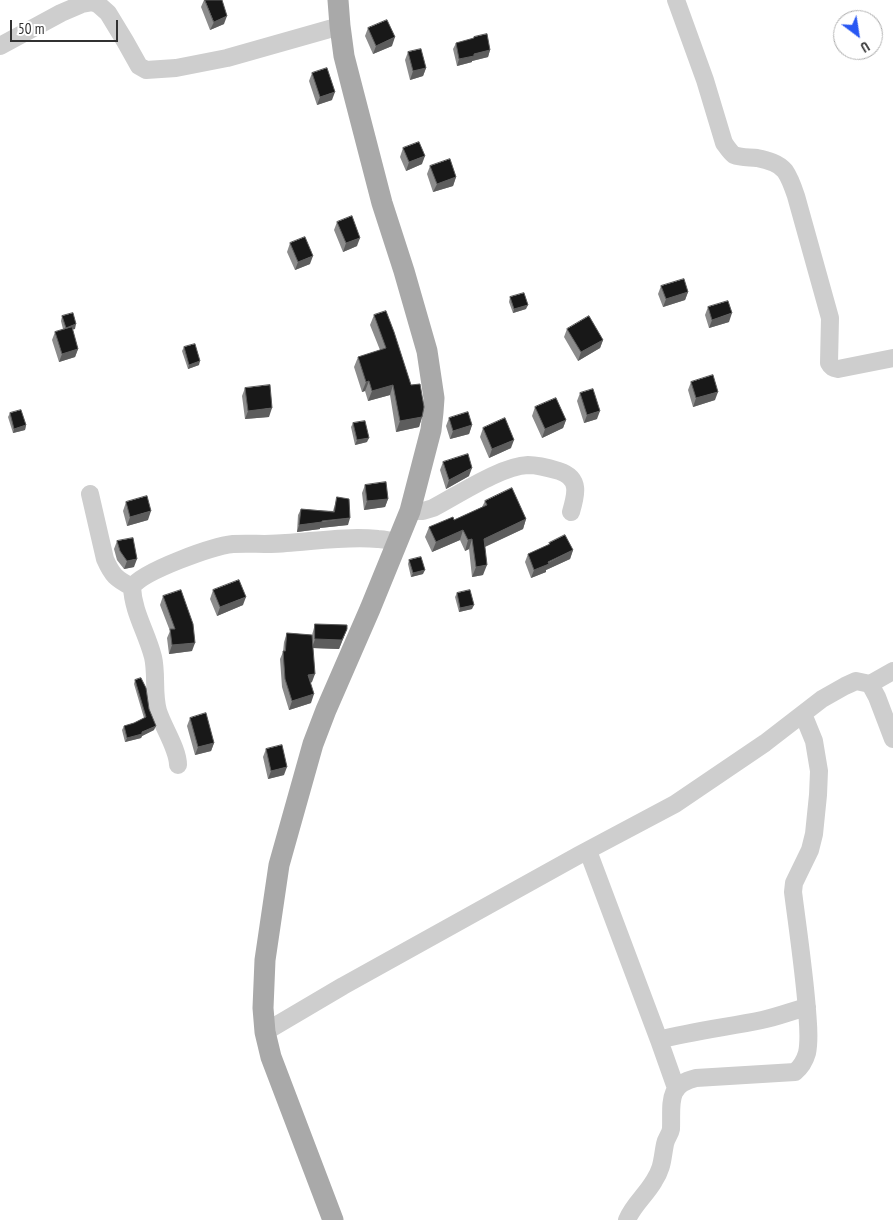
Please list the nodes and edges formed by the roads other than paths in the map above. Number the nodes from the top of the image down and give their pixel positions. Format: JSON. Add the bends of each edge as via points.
{"nodes":[{"id":1,"x":338,"y":0,"type":"edge"},
{"id":2,"x":676,"y":0,"type":"edge"},
{"id":3,"x":340,"y":26,"type":"junction"},
{"id":4,"x":0,"y":46,"type":"edge"},
{"id":5,"x":893,"y":358,"type":"edge"},
{"id":6,"x":90,"y":494,"type":"dead end"},
{"id":7,"x":410,"y":511,"type":"junction"},
{"id":8,"x":571,"y":512,"type":"dead end"},
{"id":9,"x":397,"y":542,"type":"junction"},
{"id":10,"x":132,"y":587,"type":"junction"},
{"id":11,"x":893,"y":671,"type":"edge"},
{"id":12,"x":870,"y":684,"type":"junction"},
{"id":13,"x":803,"y":714,"type":"junction"},
{"id":14,"x":893,"y":739,"type":"edge"},
{"id":15,"x":178,"y":765,"type":"dead end"},
{"id":16,"x":588,"y":850,"type":"junction"},
{"id":17,"x":807,"y":1007,"type":"junction"},
{"id":18,"x":265,"y":1032,"type":"junction"},
{"id":19,"x":660,"y":1040,"type":"junction"},
{"id":20,"x":676,"y":1088,"type":"junction"},
{"id":21,"x":334,"y":1220,"type":"edge"},
{"id":22,"x":627,"y":1220,"type":"edge"}],
"edges":[{"from":1,"to":3,"type":"main road"},
{"from":2,"to":5,"type":"street","via":[[724,143],[735,155],[777,164],[789,177],[830,318],[828,363],[838,369]]},
{"from":3,"to":4,"type":"street","via":[[218,61],[146,70],[139,66],[108,13],[100,4],[93,2],[61,13]]},
{"from":3,"to":7,"type":"main road","via":[[344,56],[382,203],[427,351],[434,398],[431,430]]},
{"from":6,"to":10,"type":"street","via":[[104,559],[119,581]]},
{"from":7,"to":8,"type":"street","via":[[433,508],[496,474],[528,465],[564,472],[570,478],[576,488]]},
{"from":7,"to":9,"type":"main road"},
{"from":9,"to":10,"type":"street","via":[[378,538],[232,544],[197,553],[166,566],[140,579]]},
{"from":9,"to":18,"type":"main road","via":[[313,744],[279,865],[264,960]]},
{"from":10,"to":15,"type":"street","via":[[136,610],[153,660],[158,711]]},
{"from":11,"to":12,"type":"street"},
{"from":12,"to":13,"type":"street","via":[[856,681]]},
{"from":12,"to":14,"type":"street"},
{"from":13,"to":16,"type":"street","via":[[675,804]]},
{"from":13,"to":17,"type":"street","via":[[814,741],[819,771],[814,834],[793,892]]},
{"from":16,"to":18,"type":"street"},
{"from":16,"to":19,"type":"street"},
{"from":17,"to":19,"type":"street","via":[[765,1019]]},
{"from":17,"to":20,"type":"street","via":[[807,1052],[798,1070],[696,1078]]},
{"from":18,"to":21,"type":"main road","via":[[270,1056]]},
{"from":19,"to":20,"type":"street"},
{"from":20,"to":22,"type":"street","via":[[670,1135],[666,1140],[661,1169]]}]}
